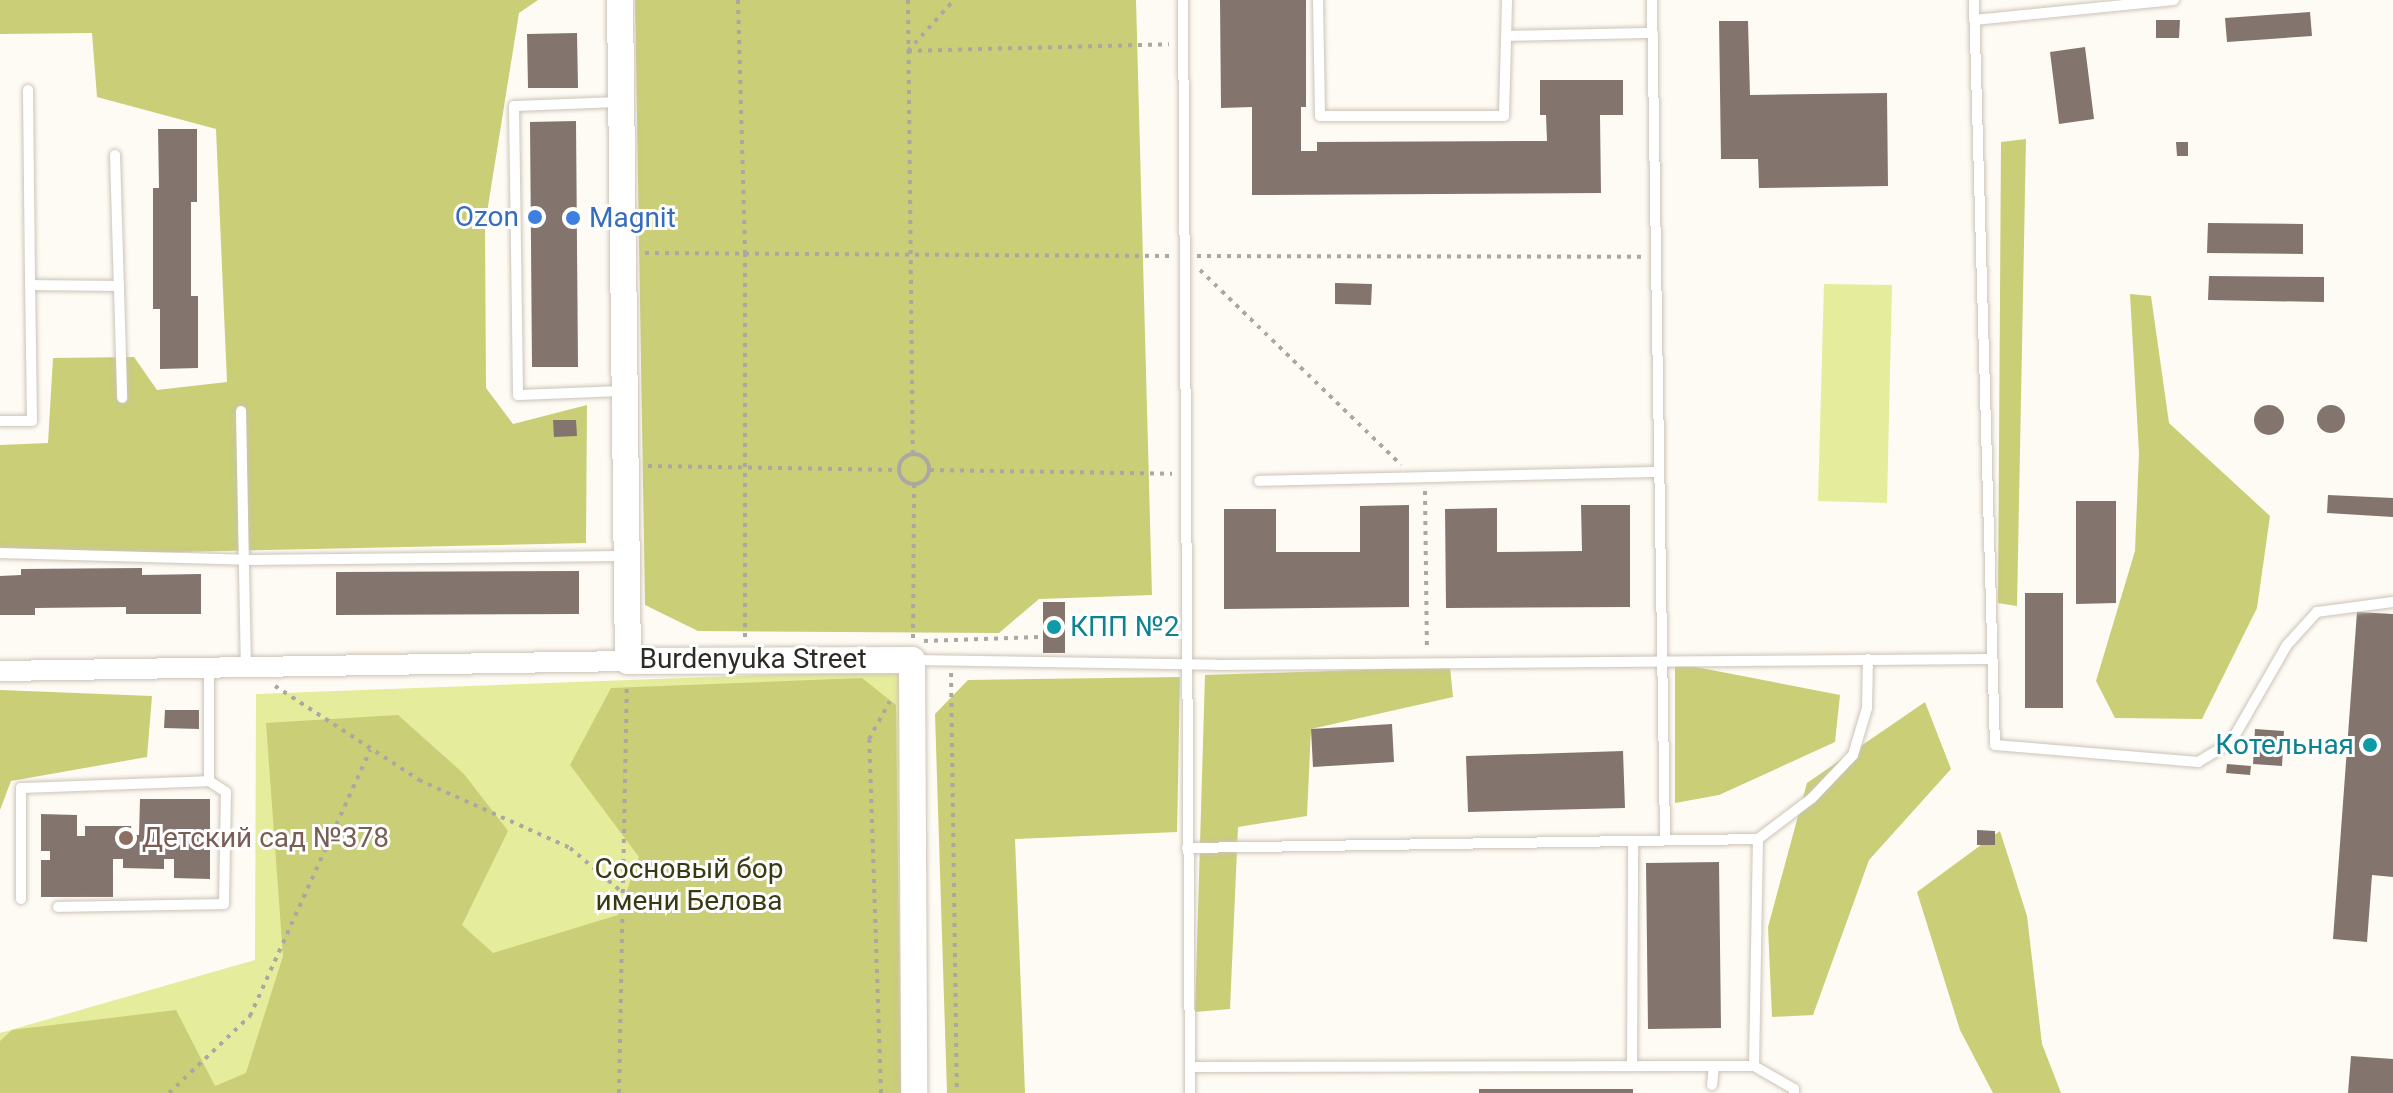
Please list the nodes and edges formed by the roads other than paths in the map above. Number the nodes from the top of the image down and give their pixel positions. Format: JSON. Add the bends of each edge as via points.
{"nodes":[{"id":1,"x":620,"y":0,"type":"edge"},
{"id":2,"x":1183,"y":0,"type":"edge"},
{"id":3,"x":1318,"y":0,"type":"edge"},
{"id":4,"x":1507,"y":0,"type":"edge"},
{"id":5,"x":1652,"y":0,"type":"edge"},
{"id":6,"x":1974,"y":0,"type":"edge"},
{"id":7,"x":2174,"y":0,"type":"edge"},
{"id":8,"x":1974,"y":20,"type":"junction"},
{"id":9,"x":1653,"y":33,"type":"junction"},
{"id":10,"x":1507,"y":36,"type":"junction"},
{"id":11,"x":28,"y":90,"type":"dead end"},
{"id":12,"x":622,"y":102,"type":"junction"},
{"id":13,"x":115,"y":155,"type":"dead end"},
{"id":14,"x":30,"y":285,"type":"junction"},
{"id":15,"x":119,"y":286,"type":"junction"},
{"id":16,"x":624,"y":391,"type":"junction"},
{"id":17,"x":122,"y":398,"type":"dead end"},
{"id":18,"x":241,"y":411,"type":"dead end"},
{"id":19,"x":0,"y":421,"type":"edge"},
{"id":20,"x":1659,"y":472,"type":"junction"},
{"id":21,"x":1259,"y":481,"type":"dead end"},
{"id":22,"x":0,"y":553,"type":"edge"},
{"id":23,"x":626,"y":556,"type":"junction"},
{"id":24,"x":246,"y":560,"type":"junction"},
{"id":25,"x":2393,"y":602,"type":"edge"},
{"id":26,"x":1868,"y":659,"type":"junction"},
{"id":27,"x":1991,"y":659,"type":"junction"},
{"id":28,"x":912,"y":660,"type":"junction"},
{"id":29,"x":628,"y":661,"type":"junction"},
{"id":30,"x":1662,"y":661,"type":"junction"},
{"id":31,"x":1185,"y":664,"type":"junction"},
{"id":32,"x":246,"y":667,"type":"junction"},
{"id":33,"x":209,"y":668,"type":"junction"},
{"id":34,"x":0,"y":671,"type":"edge"},
{"id":35,"x":209,"y":781,"type":"junction"},
{"id":36,"x":1758,"y":839,"type":"junction"},
{"id":37,"x":1665,"y":840,"type":"junction"},
{"id":38,"x":1633,"y":841,"type":"junction"},
{"id":39,"x":1187,"y":848,"type":"junction"},
{"id":40,"x":21,"y":899,"type":"dead end"},
{"id":41,"x":58,"y":907,"type":"dead end"},
{"id":42,"x":1632,"y":1066,"type":"junction"},
{"id":43,"x":1714,"y":1066,"type":"junction"},
{"id":44,"x":1754,"y":1066,"type":"junction"},
{"id":45,"x":1190,"y":1067,"type":"junction"},
{"id":46,"x":1712,"y":1085,"type":"dead end"},
{"id":47,"x":914,"y":1093,"type":"edge"},
{"id":48,"x":1190,"y":1093,"type":"edge"},
{"id":49,"x":1794,"y":1093,"type":"edge"}],
"edges":[{"from":1,"to":12,"type":"street","name":"Burdenyuka Street"},
{"from":2,"to":31,"type":"lane"},
{"from":3,"to":10,"type":"lane","via":[[1320,116],[1504,116]]},
{"from":4,"to":10,"type":"lane"},
{"from":5,"to":9,"type":"lane"},
{"from":6,"to":8,"type":"lane"},
{"from":7,"to":8,"type":"lane"},
{"from":8,"to":27,"type":"lane"},
{"from":9,"to":10,"type":"lane"},
{"from":9,"to":20,"type":"lane"},
{"from":11,"to":14,"type":"lane"},
{"from":12,"to":16,"type":"street","name":"Burdenyuka Street"},
{"from":12,"to":16,"type":"lane","via":[[514,106],[518,395]]},
{"from":13,"to":15,"type":"lane"},
{"from":14,"to":15,"type":"lane"},
{"from":14,"to":19,"type":"lane","via":[[32,421]]},
{"from":15,"to":17,"type":"lane"},
{"from":16,"to":23,"type":"street","name":"Burdenyuka Street"},
{"from":18,"to":24,"type":"lane"},
{"from":20,"to":21,"type":"lane"},
{"from":20,"to":30,"type":"lane"},
{"from":22,"to":24,"type":"lane"},
{"from":23,"to":24,"type":"lane"},
{"from":23,"to":29,"type":"street","name":"Burdenyuka Street"},
{"from":24,"to":32,"type":"lane"},
{"from":25,"to":27,"type":"lane","via":[[2317,612],[2287,645],[2231,742],[2198,762],[1995,745]]},
{"from":26,"to":27,"type":"lane"},
{"from":26,"to":30,"type":"lane"},
{"from":26,"to":36,"type":"lane","via":[[1867,708],[1853,755],[1812,798]]},
{"from":28,"to":29,"type":"street","name":"Burdenyuka Street"},
{"from":28,"to":31,"type":"lane"},
{"from":28,"to":47,"type":"street"},
{"from":29,"to":32,"type":"street"},
{"from":30,"to":31,"type":"lane"},
{"from":30,"to":37,"type":"lane"},
{"from":31,"to":39,"type":"lane"},
{"from":32,"to":33,"type":"street"},
{"from":33,"to":34,"type":"street"},
{"from":33,"to":35,"type":"lane"},
{"from":35,"to":40,"type":"lane","via":[[21,788]]},
{"from":35,"to":41,"type":"lane","via":[[226,792],[224,904]]},
{"from":36,"to":37,"type":"lane"},
{"from":36,"to":44,"type":"lane"},
{"from":37,"to":38,"type":"lane"},
{"from":38,"to":39,"type":"lane"},
{"from":38,"to":42,"type":"lane"},
{"from":39,"to":45,"type":"lane"},
{"from":42,"to":43,"type":"lane"},
{"from":42,"to":45,"type":"lane"},
{"from":43,"to":44,"type":"lane"},
{"from":43,"to":46,"type":"lane"},
{"from":44,"to":49,"type":"lane"},
{"from":45,"to":48,"type":"lane"}]}
